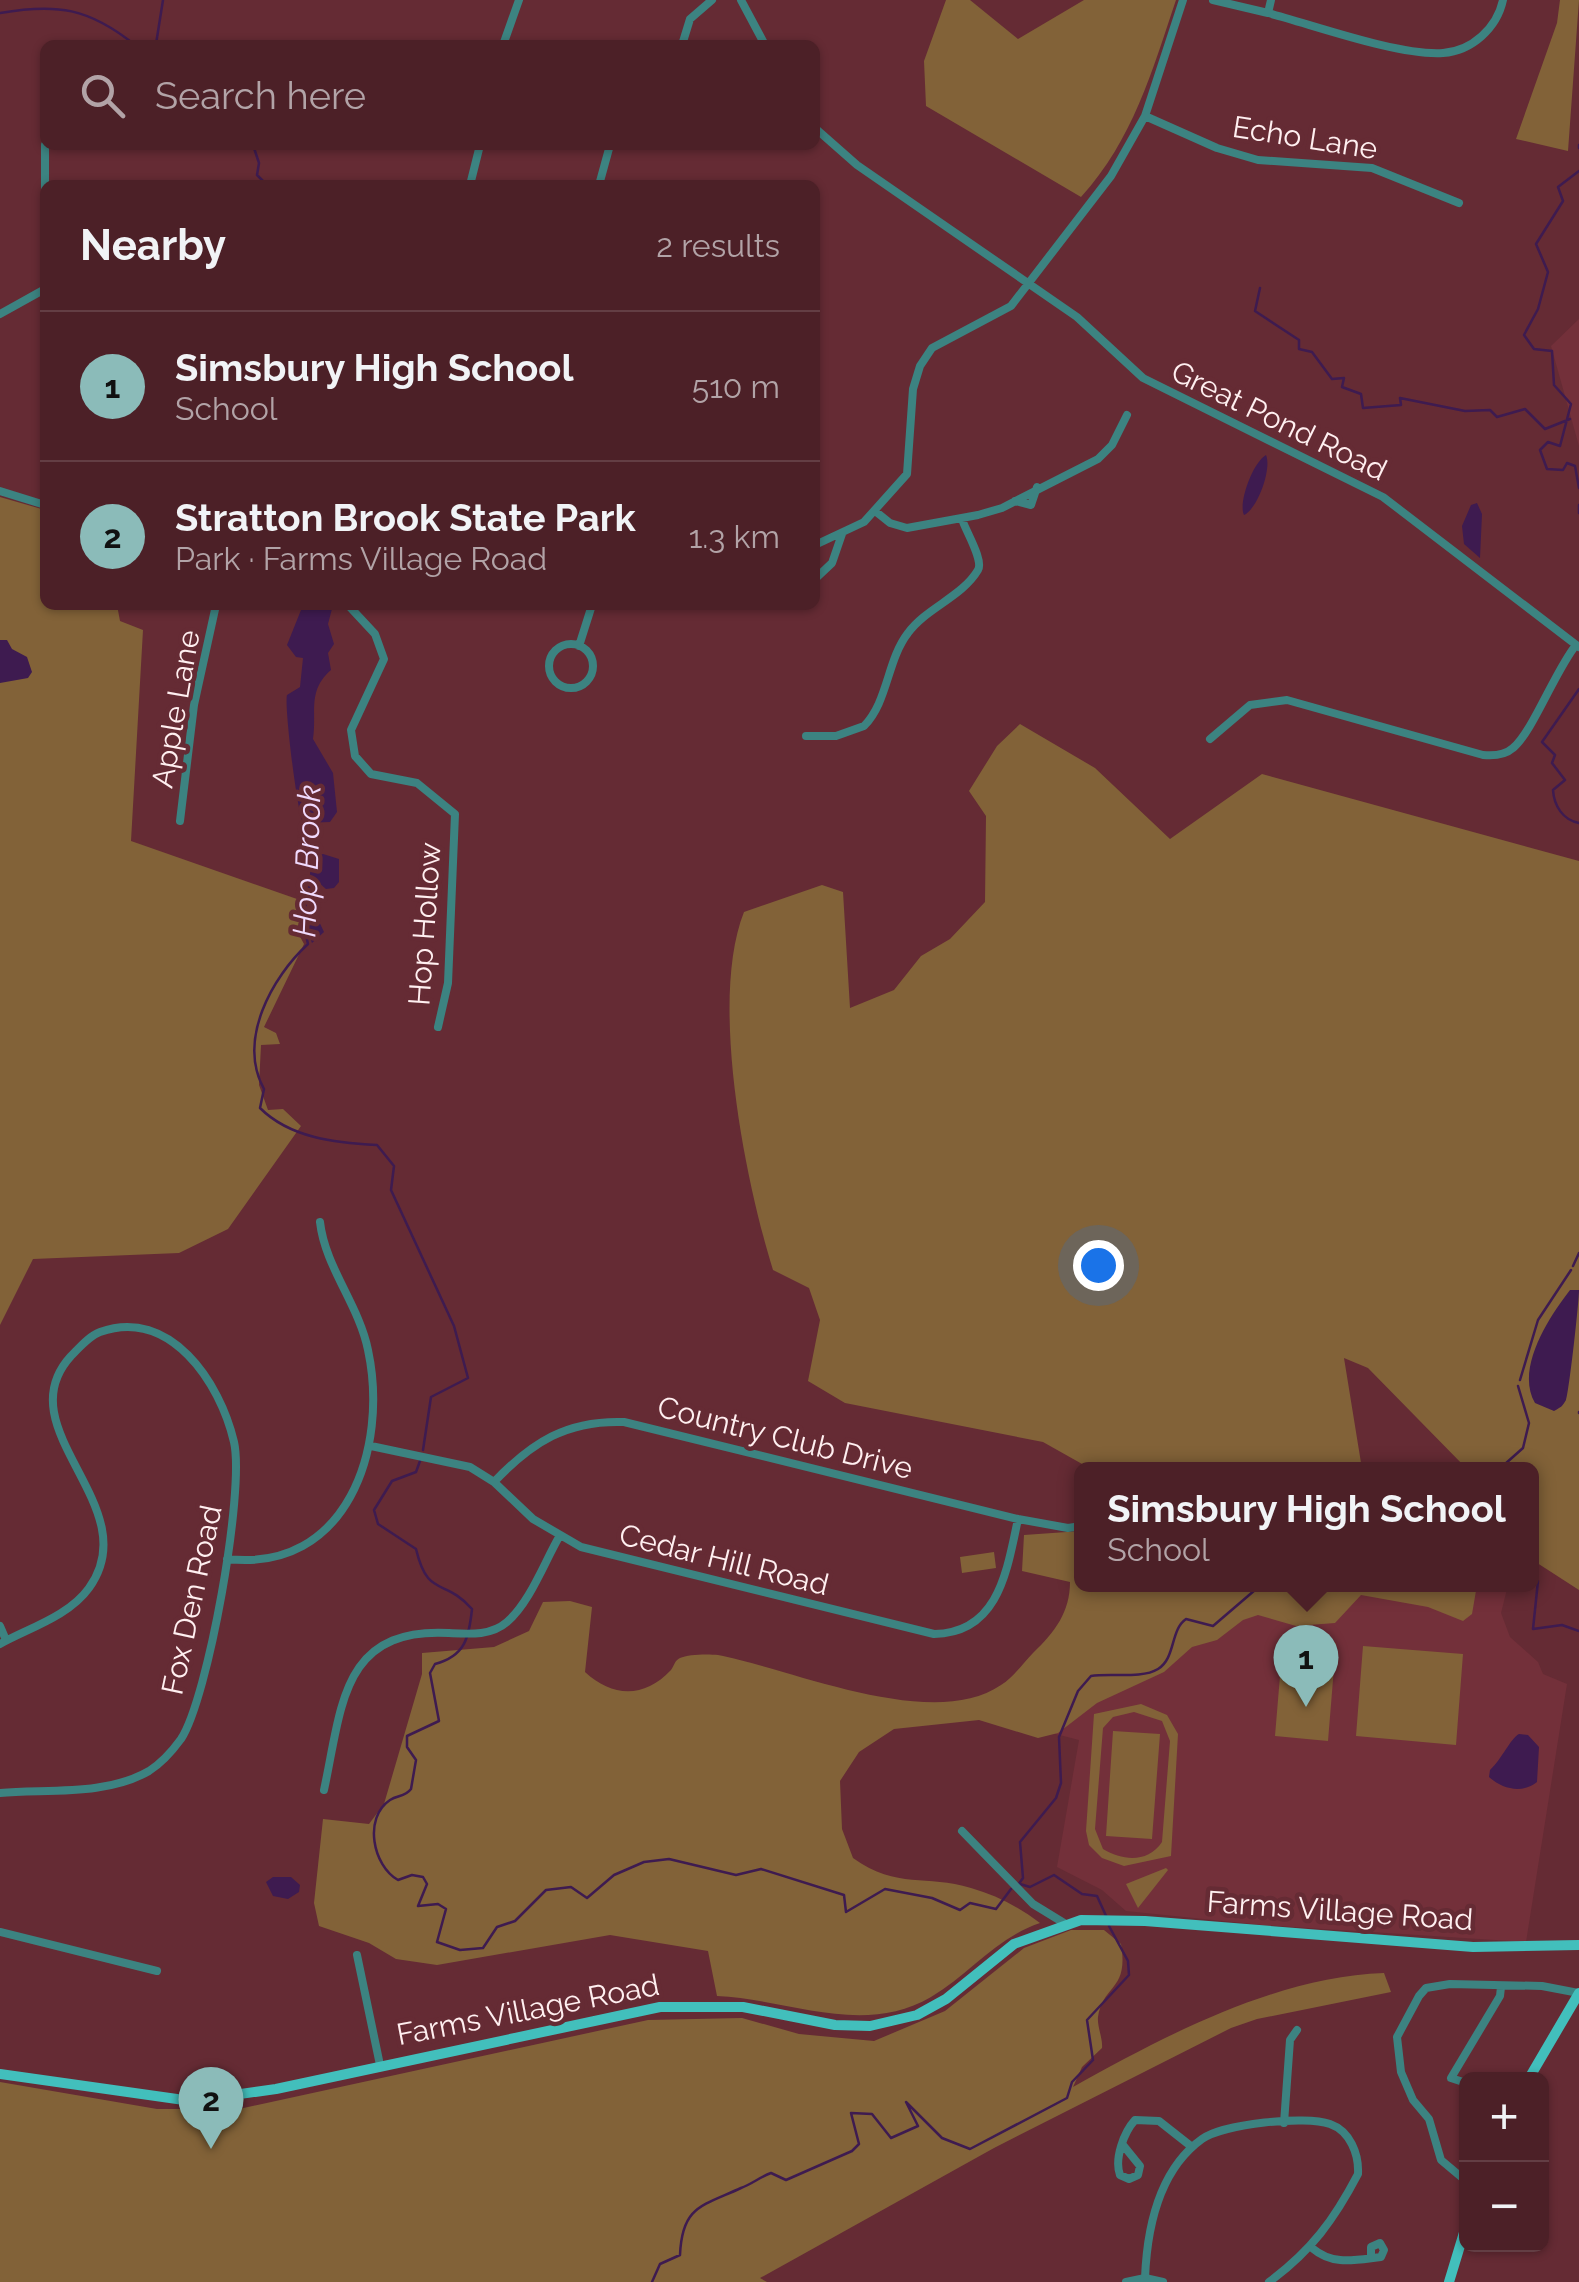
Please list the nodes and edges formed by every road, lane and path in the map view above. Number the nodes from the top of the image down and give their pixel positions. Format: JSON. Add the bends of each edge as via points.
{"nodes":[{"id":1,"x":519,"y":0,"type":"edge"},
{"id":2,"x":712,"y":0,"type":"edge"},
{"id":3,"x":741,"y":0,"type":"edge"},
{"id":4,"x":1183,"y":0,"type":"edge"},
{"id":5,"x":1212,"y":0,"type":"edge"},
{"id":6,"x":1271,"y":0,"type":"edge"},
{"id":7,"x":1503,"y":0,"type":"edge"},
{"id":8,"x":1268,"y":13,"type":"junction"},
{"id":9,"x":505,"y":40,"type":"edge"},
{"id":10,"x":684,"y":40,"type":"edge"},
{"id":11,"x":763,"y":40,"type":"edge"},
{"id":12,"x":1144,"y":116,"type":"junction"},
{"id":13,"x":820,"y":133,"type":"edge"},
{"id":14,"x":45,"y":150,"type":"edge"},
{"id":15,"x":479,"y":150,"type":"edge"},
{"id":16,"x":608,"y":150,"type":"edge"},
{"id":17,"x":45,"y":180,"type":"edge"},
{"id":18,"x":471,"y":180,"type":"edge"},
{"id":19,"x":600,"y":180,"type":"edge"},
{"id":20,"x":1459,"y":203,"type":"dead end"},
{"id":21,"x":1030,"y":280,"type":"junction"},
{"id":22,"x":40,"y":292,"type":"edge"},
{"id":23,"x":0,"y":314,"type":"edge"},
{"id":24,"x":1127,"y":415,"type":"dead end"},
{"id":25,"x":0,"y":492,"type":"edge"},
{"id":26,"x":40,"y":504,"type":"edge"},
{"id":27,"x":875,"y":511,"type":"junction"},
{"id":28,"x":962,"y":519,"type":"junction"},
{"id":29,"x":842,"y":534,"type":"junction"},
{"id":30,"x":820,"y":543,"type":"edge"},
{"id":31,"x":820,"y":574,"type":"edge"},
{"id":32,"x":215,"y":610,"type":"edge"},
{"id":33,"x":353,"y":610,"type":"edge"},
{"id":34,"x":590,"y":610,"type":"edge"},
{"id":35,"x":579,"y":646,"type":"junction"},
{"id":36,"x":1577,"y":646,"type":"edge"},
{"id":37,"x":806,"y":736,"type":"dead end"},
{"id":38,"x":1210,"y":739,"type":"dead end"},
{"id":39,"x":180,"y":821,"type":"dead end"},
{"id":40,"x":438,"y":1026,"type":"dead end"},
{"id":41,"x":320,"y":1222,"type":"dead end"},
{"id":42,"x":371,"y":1446,"type":"junction"},
{"id":43,"x":494,"y":1482,"type":"junction"},
{"id":44,"x":1018,"y":1519,"type":"junction"},
{"id":45,"x":1074,"y":1527,"type":"edge"},
{"id":46,"x":559,"y":1536,"type":"junction"},
{"id":47,"x":228,"y":1558,"type":"junction"},
{"id":48,"x":0,"y":1626,"type":"edge"},
{"id":49,"x":3,"y":1642,"type":"edge"},
{"id":50,"x":324,"y":1790,"type":"dead end"},
{"id":51,"x":0,"y":1792,"type":"edge"},
{"id":52,"x":962,"y":1831,"type":"dead end"},
{"id":53,"x":1064,"y":1923,"type":"junction"},
{"id":54,"x":0,"y":1932,"type":"edge"},
{"id":55,"x":1579,"y":1944,"type":"edge"},
{"id":56,"x":357,"y":1956,"type":"dead end"},
{"id":57,"x":158,"y":1971,"type":"dead end"},
{"id":58,"x":1501,"y":1988,"type":"junction"},
{"id":59,"x":1579,"y":1993,"type":"edge"},
{"id":60,"x":1297,"y":2030,"type":"dead end"},
{"id":61,"x":380,"y":2065,"type":"junction"},
{"id":62,"x":1533,"y":2072,"type":"edge"},
{"id":63,"x":0,"y":2074,"type":"edge"},
{"id":64,"x":1459,"y":2080,"type":"edge"},
{"id":65,"x":1284,"y":2123,"type":"junction"},
{"id":66,"x":1123,"y":2145,"type":"dead end"},
{"id":67,"x":1192,"y":2147,"type":"junction"},
{"id":68,"x":1459,"y":2175,"type":"edge"},
{"id":69,"x":1312,"y":2248,"type":"junction"},
{"id":70,"x":1459,"y":2248,"type":"edge"},
{"id":71,"x":1372,"y":2258,"type":"dead end"},
{"id":72,"x":1146,"y":2278,"type":"junction"},
{"id":73,"x":1126,"y":2282,"type":"edge"},
{"id":74,"x":1163,"y":2282,"type":"edge"},
{"id":75,"x":1269,"y":2282,"type":"edge"},
{"id":76,"x":1448,"y":2282,"type":"edge"}],
"edges":[{"from":1,"to":9,"type":"street"},
{"from":2,"to":10,"type":"street","via":[[690,19]]},
{"from":3,"to":11,"type":"street"},
{"from":4,"to":12,"type":"street"},
{"from":5,"to":8,"type":"street"},
{"from":6,"to":8,"type":"street"},
{"from":7,"to":8,"type":"street","via":[[1479,39],[1442,53]]},
{"from":12,"to":20,"type":"street","name":"Echo Lane","via":[[1244,156],[1372,168]]},
{"from":12,"to":21,"type":"street","via":[[1110,176]]},
{"from":13,"to":21,"type":"street","name":"Great Pond Road","via":[[857,166]]},
{"from":14,"to":17,"type":"street"},
{"from":15,"to":18,"type":"street"},
{"from":16,"to":19,"type":"street"},
{"from":21,"to":27,"type":"street","via":[[1011,306],[950,334],[925,357],[913,390],[911,463]]},
{"from":21,"to":36,"type":"street","name":"Great Pond Road","via":[[1143,378],[1383,497]]},
{"from":22,"to":23,"type":"street"},
{"from":24,"to":28,"type":"street","via":[[1098,459]]},
{"from":25,"to":26,"type":"street"},
{"from":27,"to":28,"type":"street","via":[[907,528]]},
{"from":27,"to":29,"type":"street"},
{"from":28,"to":37,"type":"street","via":[[978,570],[909,631],[864,726],[836,736]]},
{"from":29,"to":30,"type":"street"},
{"from":29,"to":31,"type":"street","via":[[832,563]]},
{"from":32,"to":39,"type":"street","name":"Apple Lane","via":[[198,681]]},
{"from":33,"to":40,"type":"street","name":"Hop Hollow","via":[[376,634],[384,659],[352,730],[355,756],[371,774],[417,783],[454,814],[449,968]]},
{"from":34,"to":35,"type":"street"},
{"from":35,"to":35,"type":"street","via":[[565,645],[550,659],[554,680],[565,688],[591,675],[592,662]]},
{"from":36,"to":38,"type":"street","via":[[1520,740],[1500,755],[1287,700],[1250,705]]},
{"from":41,"to":42,"type":"street","via":[[368,1348]]},
{"from":42,"to":43,"type":"street","name":"Cedar Hill Road","via":[[452,1462]]},
{"from":42,"to":47,"type":"street","via":[[362,1476],[321,1533],[276,1558]]},
{"from":43,"to":44,"type":"street","name":"Country Club Drive","via":[[543,1438],[588,1423],[624,1422]]},
{"from":43,"to":46,"type":"street","name":"Cedar Hill Road"},
{"from":44,"to":45,"type":"street","name":"Country Club Drive"},
{"from":44,"to":46,"type":"street","name":"Cedar Hill Road","via":[[994,1605],[971,1626],[947,1634],[607,1555]]},
{"from":46,"to":50,"type":"street","via":[[506,1624],[468,1634],[409,1634],[378,1644],[364,1658],[344,1700]]},
{"from":47,"to":49,"type":"street","name":"Fox Den Road","via":[[237,1492],[234,1440],[200,1372],[174,1339],[146,1328],[100,1332],[68,1360],[54,1392],[58,1432],[101,1517],[98,1574],[81,1599]]},
{"from":47,"to":51,"type":"street","name":"Fox Den Road","via":[[196,1703],[166,1756],[113,1784]]},
{"from":48,"to":49,"type":"street"},
{"from":52,"to":53,"type":"street","via":[[1050,1918]]},
{"from":53,"to":55,"type":"main road","name":"Farms Village Road","via":[[1108,1919],[1474,1947]]},
{"from":53,"to":61,"type":"main road","name":"Farms Village Road","via":[[1014,1944],[946,1999],[900,2021],[835,2025],[743,2007],[660,2007]]},
{"from":54,"to":57,"type":"street"},
{"from":56,"to":61,"type":"street"},
{"from":58,"to":59,"type":"street"},
{"from":58,"to":64,"type":"street","via":[[1450,2078]]},
{"from":58,"to":68,"type":"street","via":[[1426,1988],[1396,2044],[1412,2100],[1429,2119],[1441,2160]]},
{"from":59,"to":62,"type":"main road"},
{"from":60,"to":65,"type":"street","via":[[1290,2040]]},
{"from":61,"to":63,"type":"main road","name":"Farms Village Road","via":[[191,2101]]},
{"from":65,"to":67,"type":"street","via":[[1220,2129]]},
{"from":65,"to":69,"type":"street","via":[[1327,2122],[1341,2130],[1358,2162],[1334,2220]]},
{"from":66,"to":67,"type":"street","via":[[1132,2124],[1145,2117],[1167,2125]]},
{"from":67,"to":72,"type":"street","via":[[1153,2212]]},
{"from":69,"to":71,"type":"street","via":[[1335,2262]]},
{"from":69,"to":75,"type":"street"},
{"from":70,"to":76,"type":"main road"},
{"from":72,"to":73,"type":"street"},
{"from":72,"to":74,"type":"street"}]}
